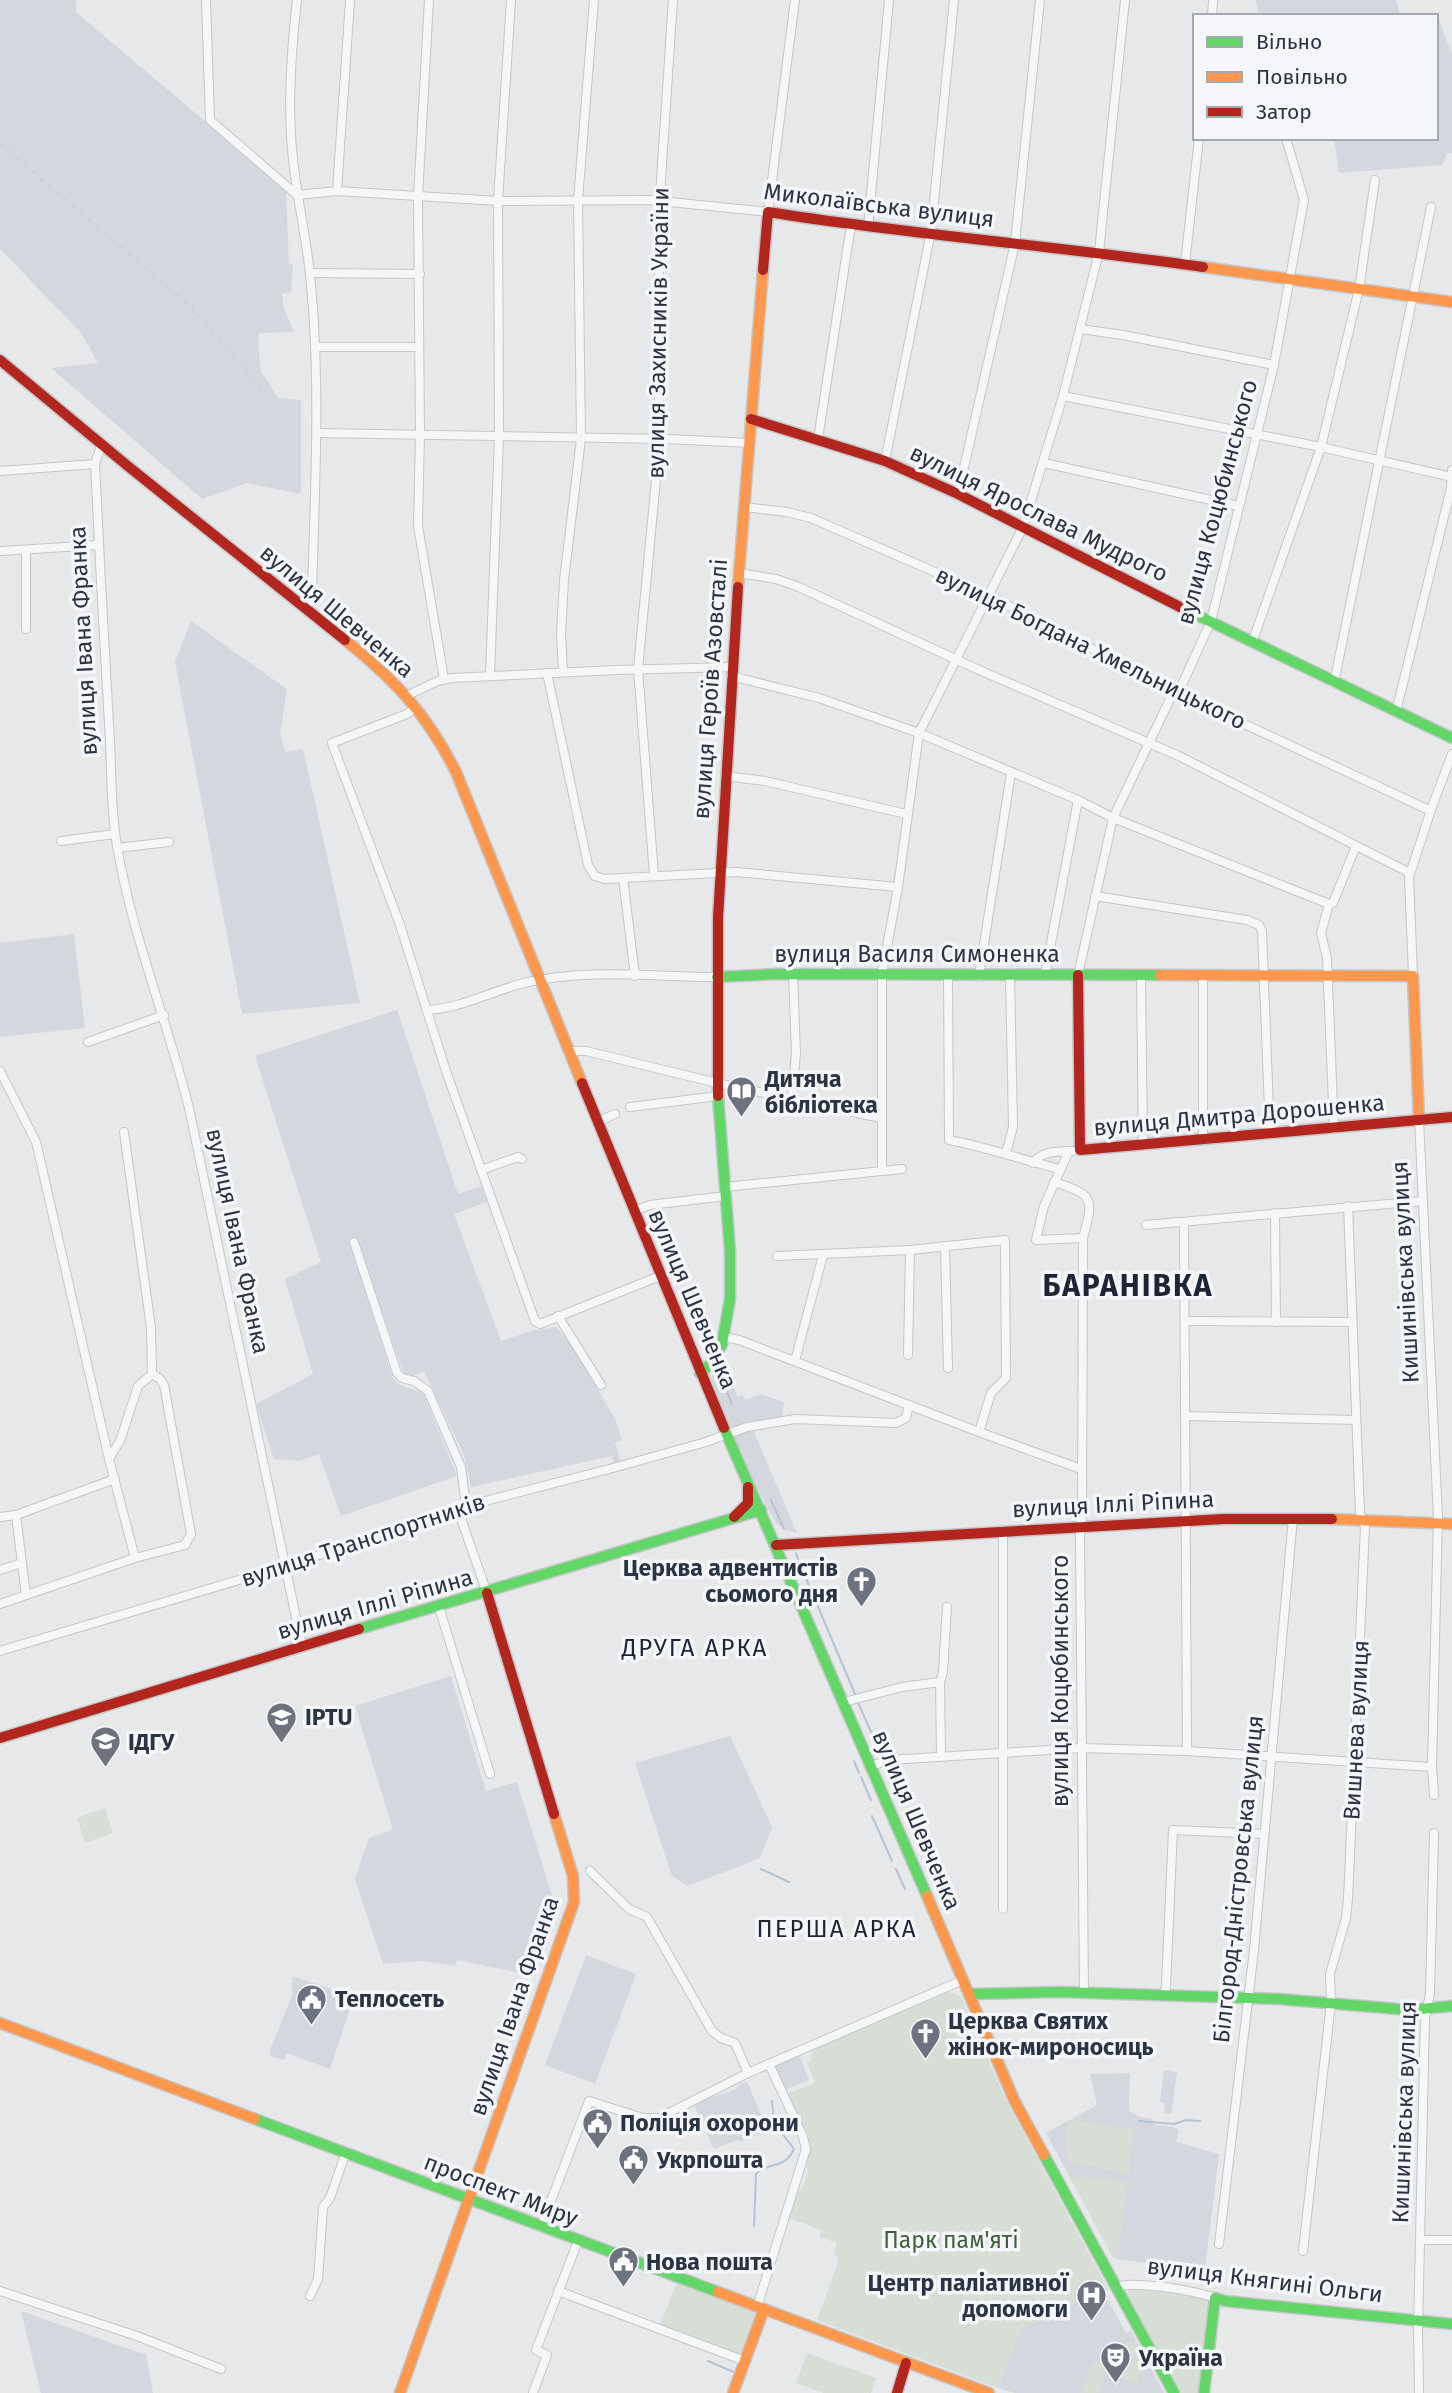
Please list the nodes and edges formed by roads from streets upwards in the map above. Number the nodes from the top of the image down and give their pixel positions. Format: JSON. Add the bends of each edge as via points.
{"nodes":[{"id":1,"x":206,"y":0,"type":"edge"},
{"id":2,"x":297,"y":0,"type":"edge"},
{"id":3,"x":350,"y":0,"type":"edge"},
{"id":4,"x":429,"y":0,"type":"edge"},
{"id":5,"x":511,"y":0,"type":"edge"},
{"id":6,"x":594,"y":0,"type":"edge"},
{"id":7,"x":673,"y":0,"type":"edge"},
{"id":8,"x":794,"y":0,"type":"edge"},
{"id":9,"x":889,"y":0,"type":"edge"},
{"id":10,"x":954,"y":0,"type":"edge"},
{"id":11,"x":1040,"y":0,"type":"edge"},
{"id":12,"x":1125,"y":0,"type":"edge"},
{"id":13,"x":1199,"y":140,"type":"edge"},
{"id":14,"x":1287,"y":140,"type":"edge"},
{"id":15,"x":1375,"y":180,"type":"dead end"},
{"id":16,"x":337,"y":191,"type":"junction"},
{"id":17,"x":297,"y":195,"type":"junction"},
{"id":18,"x":418,"y":197,"type":"junction"},
{"id":19,"x":578,"y":200,"type":"junction"},
{"id":20,"x":498,"y":201,"type":"junction"},
{"id":21,"x":659,"y":201,"type":"junction"},
{"id":22,"x":1431,"y":207,"type":"dead end"},
{"id":23,"x":768,"y":212,"type":"junction"},
{"id":24,"x":851,"y":225,"type":"junction"},
{"id":25,"x":868,"y":227,"type":"junction"},
{"id":26,"x":931,"y":232,"type":"junction"},
{"id":27,"x":1015,"y":243,"type":"junction"},
{"id":28,"x":1099,"y":252,"type":"junction"},
{"id":29,"x":1185,"y":264,"type":"junction"},
{"id":30,"x":310,"y":273,"type":"junction"},
{"id":31,"x":420,"y":274,"type":"junction"},
{"id":32,"x":1289,"y":277,"type":"junction"},
{"id":33,"x":1359,"y":289,"type":"junction"},
{"id":34,"x":1413,"y":297,"type":"junction"},
{"id":35,"x":1452,"y":302,"type":"edge"},
{"id":36,"x":1080,"y":329,"type":"junction"},
{"id":37,"x":315,"y":347,"type":"junction"},
{"id":38,"x":419,"y":347,"type":"junction"},
{"id":39,"x":0,"y":360,"type":"edge"},
{"id":40,"x":1274,"y":365,"type":"junction"},
{"id":41,"x":1063,"y":396,"type":"junction"},
{"id":42,"x":751,"y":419,"type":"junction"},
{"id":43,"x":317,"y":433,"type":"junction"},
{"id":44,"x":420,"y":434,"type":"junction"},
{"id":45,"x":1257,"y":434,"type":"junction"},
{"id":46,"x":499,"y":437,"type":"junction"},
{"id":47,"x":581,"y":439,"type":"junction"},
{"id":48,"x":659,"y":439,"type":"junction"},
{"id":49,"x":818,"y":439,"type":"junction"},
{"id":50,"x":750,"y":443,"type":"junction"},
{"id":51,"x":101,"y":446,"type":"junction"},
{"id":52,"x":1321,"y":447,"type":"junction"},
{"id":53,"x":1380,"y":460,"type":"junction"},
{"id":54,"x":885,"y":461,"type":"junction"},
{"id":55,"x":1044,"y":463,"type":"junction"},
{"id":56,"x":95,"y":464,"type":"junction"},
{"id":57,"x":1452,"y":470,"type":"edge"},
{"id":58,"x":0,"y":471,"type":"edge"},
{"id":59,"x":1452,"y":477,"type":"edge"},
{"id":60,"x":958,"y":494,"type":"junction"},
{"id":61,"x":1238,"y":506,"type":"junction"},
{"id":62,"x":744,"y":507,"type":"junction"},
{"id":63,"x":1023,"y":527,"type":"junction"},
{"id":64,"x":99,"y":545,"type":"junction"},
{"id":65,"x":26,"y":550,"type":"junction"},
{"id":66,"x":0,"y":551,"type":"edge"},
{"id":67,"x":739,"y":573,"type":"junction"},
{"id":68,"x":990,"y":596,"type":"junction"},
{"id":69,"x":306,"y":610,"type":"junction"},
{"id":70,"x":1211,"y":621,"type":"junction"},
{"id":71,"x":26,"y":629,"type":"dead end"},
{"id":72,"x":1251,"y":643,"type":"junction"},
{"id":73,"x":955,"y":659,"type":"junction"},
{"id":74,"x":638,"y":669,"type":"junction"},
{"id":75,"x":731,"y":671,"type":"junction"},
{"id":76,"x":563,"y":672,"type":"junction"},
{"id":77,"x":547,"y":673,"type":"junction"},
{"id":78,"x":490,"y":675,"type":"junction"},
{"id":79,"x":444,"y":679,"type":"junction"},
{"id":80,"x":1334,"y":683,"type":"junction"},
{"id":81,"x":1176,"y":691,"type":"junction"},
{"id":82,"x":406,"y":696,"type":"junction"},
{"id":83,"x":416,"y":707,"type":"junction"},
{"id":84,"x":1396,"y":712,"type":"junction"},
{"id":85,"x":919,"y":733,"type":"junction"},
{"id":86,"x":1452,"y":737,"type":"edge"},
{"id":87,"x":1149,"y":742,"type":"junction"},
{"id":88,"x":1452,"y":754,"type":"edge"},
{"id":89,"x":1011,"y":773,"type":"junction"},
{"id":90,"x":725,"y":776,"type":"junction"},
{"id":91,"x":1078,"y":800,"type":"junction"},
{"id":92,"x":1431,"y":811,"type":"junction"},
{"id":93,"x":906,"y":814,"type":"junction"},
{"id":94,"x":1113,"y":818,"type":"junction"},
{"id":95,"x":115,"y":834,"type":"junction"},
{"id":96,"x":61,"y":841,"type":"dead end"},
{"id":97,"x":169,"y":842,"type":"dead end"},
{"id":98,"x":1356,"y":846,"type":"junction"},
{"id":99,"x":117,"y":848,"type":"junction"},
{"id":100,"x":719,"y":873,"type":"junction"},
{"id":101,"x":1410,"y":873,"type":"junction"},
{"id":102,"x":654,"y":875,"type":"junction"},
{"id":103,"x":623,"y":878,"type":"junction"},
{"id":104,"x":898,"y":887,"type":"junction"},
{"id":105,"x":1095,"y":896,"type":"junction"},
{"id":106,"x":1329,"y":904,"type":"junction"},
{"id":107,"x":793,"y":974,"type":"junction"},
{"id":108,"x":882,"y":974,"type":"junction"},
{"id":109,"x":948,"y":974,"type":"junction"},
{"id":110,"x":979,"y":975,"type":"junction"},
{"id":111,"x":1010,"y":975,"type":"junction"},
{"id":112,"x":1045,"y":975,"type":"junction"},
{"id":113,"x":1078,"y":975,"type":"junction"},
{"id":114,"x":635,"y":976,"type":"junction"},
{"id":115,"x":1141,"y":976,"type":"junction"},
{"id":116,"x":1203,"y":976,"type":"junction"},
{"id":117,"x":1263,"y":976,"type":"junction"},
{"id":118,"x":1413,"y":976,"type":"junction"},
{"id":119,"x":718,"y":977,"type":"junction"},
{"id":120,"x":1328,"y":977,"type":"junction"},
{"id":121,"x":540,"y":981,"type":"junction"},
{"id":122,"x":426,"y":1010,"type":"junction"},
{"id":123,"x":164,"y":1015,"type":"junction"},
{"id":124,"x":88,"y":1042,"type":"dead end"},
{"id":125,"x":568,"y":1051,"type":"junction"},
{"id":126,"x":0,"y":1071,"type":"edge"},
{"id":127,"x":717,"y":1083,"type":"junction"},
{"id":128,"x":718,"y":1096,"type":"junction"},
{"id":129,"x":792,"y":1098,"type":"junction"},
{"id":130,"x":630,"y":1107,"type":"dead end"},
{"id":131,"x":615,"y":1114,"type":"dead end"},
{"id":132,"x":1452,"y":1117,"type":"edge"},
{"id":133,"x":881,"y":1118,"type":"junction"},
{"id":134,"x":1419,"y":1120,"type":"junction"},
{"id":135,"x":597,"y":1122,"type":"junction"},
{"id":136,"x":1334,"y":1129,"type":"junction"},
{"id":137,"x":124,"y":1132,"type":"dead end"},
{"id":138,"x":1270,"y":1134,"type":"junction"},
{"id":139,"x":1203,"y":1140,"type":"junction"},
{"id":140,"x":1143,"y":1145,"type":"junction"},
{"id":141,"x":1074,"y":1150,"type":"junction"},
{"id":142,"x":1006,"y":1153,"type":"junction"},
{"id":143,"x":522,"y":1159,"type":"dead end"},
{"id":144,"x":1034,"y":1163,"type":"junction"},
{"id":145,"x":902,"y":1169,"type":"dead end"},
{"id":146,"x":1060,"y":1169,"type":"junction"},
{"id":147,"x":481,"y":1170,"type":"junction"},
{"id":148,"x":882,"y":1170,"type":"junction"},
{"id":149,"x":1055,"y":1182,"type":"junction"},
{"id":150,"x":726,"y":1192,"type":"junction"},
{"id":151,"x":1423,"y":1201,"type":"junction"},
{"id":152,"x":1348,"y":1206,"type":"junction"},
{"id":153,"x":634,"y":1211,"type":"junction"},
{"id":154,"x":1275,"y":1213,"type":"junction"},
{"id":155,"x":1184,"y":1222,"type":"junction"},
{"id":156,"x":1146,"y":1225,"type":"dead end"},
{"id":157,"x":1083,"y":1238,"type":"junction"},
{"id":158,"x":354,"y":1242,"type":"dead end"},
{"id":159,"x":945,"y":1247,"type":"junction"},
{"id":160,"x":910,"y":1250,"type":"junction"},
{"id":161,"x":823,"y":1255,"type":"junction"},
{"id":162,"x":777,"y":1256,"type":"dead end"},
{"id":163,"x":660,"y":1276,"type":"junction"},
{"id":164,"x":558,"y":1317,"type":"junction"},
{"id":165,"x":1186,"y":1321,"type":"junction"},
{"id":166,"x":1276,"y":1322,"type":"junction"},
{"id":167,"x":1352,"y":1322,"type":"junction"},
{"id":168,"x":724,"y":1337,"type":"junction"},
{"id":169,"x":908,"y":1356,"type":"dead end"},
{"id":170,"x":795,"y":1361,"type":"junction"},
{"id":171,"x":948,"y":1368,"type":"dead end"},
{"id":172,"x":700,"y":1373,"type":"junction"},
{"id":173,"x":152,"y":1374,"type":"junction"},
{"id":174,"x":601,"y":1385,"type":"dead end"},
{"id":175,"x":909,"y":1405,"type":"junction"},
{"id":176,"x":1186,"y":1416,"type":"junction"},
{"id":177,"x":1356,"y":1420,"type":"junction"},
{"id":178,"x":979,"y":1432,"type":"junction"},
{"id":179,"x":727,"y":1435,"type":"junction"},
{"id":180,"x":110,"y":1459,"type":"junction"},
{"id":181,"x":1081,"y":1469,"type":"junction"},
{"id":182,"x":746,"y":1477,"type":"junction"},
{"id":183,"x":114,"y":1479,"type":"junction"},
{"id":184,"x":462,"y":1508,"type":"junction"},
{"id":185,"x":761,"y":1510,"type":"junction"},
{"id":186,"x":16,"y":1515,"type":"junction"},
{"id":187,"x":0,"y":1517,"type":"edge"},
{"id":188,"x":1293,"y":1518,"type":"junction"},
{"id":189,"x":726,"y":1521,"type":"junction"},
{"id":190,"x":1185,"y":1521,"type":"junction"},
{"id":191,"x":1362,"y":1521,"type":"junction"},
{"id":192,"x":1438,"y":1524,"type":"junction"},
{"id":193,"x":1452,"y":1524,"type":"edge"},
{"id":194,"x":1081,"y":1527,"type":"junction"},
{"id":195,"x":1003,"y":1531,"type":"junction"},
{"id":196,"x":810,"y":1543,"type":"junction"},
{"id":197,"x":776,"y":1545,"type":"junction"},
{"id":198,"x":135,"y":1558,"type":"junction"},
{"id":199,"x":22,"y":1563,"type":"junction"},
{"id":200,"x":286,"y":1566,"type":"junction"},
{"id":201,"x":0,"y":1570,"type":"edge"},
{"id":202,"x":791,"y":1578,"type":"junction"},
{"id":203,"x":487,"y":1593,"type":"junction"},
{"id":204,"x":26,"y":1595,"type":"junction"},
{"id":205,"x":0,"y":1604,"type":"edge"},
{"id":206,"x":439,"y":1607,"type":"junction"},
{"id":207,"x":947,"y":1607,"type":"dead end"},
{"id":208,"x":302,"y":1646,"type":"junction"},
{"id":209,"x":0,"y":1651,"type":"edge"},
{"id":210,"x":940,"y":1682,"type":"junction"},
{"id":211,"x":844,"y":1702,"type":"junction"},
{"id":212,"x":1,"y":1735,"type":"edge"},
{"id":213,"x":1081,"y":1748,"type":"junction"},
{"id":214,"x":1187,"y":1751,"type":"junction"},
{"id":215,"x":1003,"y":1753,"type":"junction"},
{"id":216,"x":941,"y":1756,"type":"junction"},
{"id":217,"x":1271,"y":1757,"type":"junction"},
{"id":218,"x":1355,"y":1762,"type":"junction"},
{"id":219,"x":871,"y":1766,"type":"junction"},
{"id":220,"x":1432,"y":1767,"type":"junction"},
{"id":221,"x":490,"y":1774,"type":"dead end"},
{"id":222,"x":1434,"y":1795,"type":"dead end"},
{"id":223,"x":1433,"y":1833,"type":"dead end"},
{"id":224,"x":1264,"y":1834,"type":"junction"},
{"id":225,"x":590,"y":1871,"type":"dead end"},
{"id":226,"x":1003,"y":1909,"type":"dead end"},
{"id":227,"x":963,"y":1980,"type":"junction"},
{"id":228,"x":1084,"y":1993,"type":"junction"},
{"id":229,"x":969,"y":1994,"type":"junction"},
{"id":230,"x":1164,"y":1996,"type":"junction"},
{"id":231,"x":1248,"y":1998,"type":"junction"},
{"id":232,"x":1331,"y":2003,"type":"junction"},
{"id":233,"x":1452,"y":2006,"type":"edge"},
{"id":234,"x":1427,"y":2009,"type":"junction"},
{"id":235,"x":0,"y":2023,"type":"edge"},
{"id":236,"x":769,"y":2064,"type":"junction"},
{"id":237,"x":748,"y":2073,"type":"junction"},
{"id":238,"x":346,"y":2152,"type":"junction"},
{"id":239,"x":469,"y":2200,"type":"junction"},
{"id":240,"x":541,"y":2227,"type":"junction"},
{"id":241,"x":1421,"y":2240,"type":"junction"},
{"id":242,"x":1452,"y":2240,"type":"edge"},
{"id":243,"x":578,"y":2241,"type":"junction"},
{"id":244,"x":1219,"y":2244,"type":"dead end"},
{"id":245,"x":1303,"y":2251,"type":"dead end"},
{"id":246,"x":1116,"y":2287,"type":"junction"},
{"id":247,"x":0,"y":2291,"type":"edge"},
{"id":248,"x":558,"y":2291,"type":"junction"},
{"id":249,"x":310,"y":2296,"type":"dead end"},
{"id":250,"x":1215,"y":2298,"type":"junction"},
{"id":251,"x":761,"y":2308,"type":"junction"},
{"id":252,"x":1419,"y":2321,"type":"junction"},
{"id":253,"x":1452,"y":2324,"type":"edge"},
{"id":254,"x":745,"y":2361,"type":"junction"},
{"id":255,"x":906,"y":2363,"type":"junction"},
{"id":256,"x":221,"y":2369,"type":"dead end"},
{"id":257,"x":400,"y":2393,"type":"edge"},
{"id":258,"x":533,"y":2393,"type":"edge"},
{"id":259,"x":733,"y":2393,"type":"edge"},
{"id":260,"x":897,"y":2393,"type":"edge"},
{"id":261,"x":989,"y":2393,"type":"edge"},
{"id":262,"x":1174,"y":2393,"type":"edge"},
{"id":263,"x":1204,"y":2393,"type":"edge"},
{"id":264,"x":1419,"y":2393,"type":"edge"}],
"edges":[{"from":1,"to":17,"type":"street","via":[[210,120]]},
{"from":2,"to":17,"type":"street","via":[[290,99]]},
{"from":3,"to":16,"type":"street"},
{"from":4,"to":18,"type":"street"},
{"from":5,"to":20,"type":"street"},
{"from":6,"to":19,"type":"street"},
{"from":7,"to":21,"type":"street","name":"вулиця Захисників України"},
{"from":8,"to":23,"type":"street","name":"вулиця Героїв Азовсталі"},
{"from":9,"to":25,"type":"street"},
{"from":10,"to":26,"type":"street"},
{"from":11,"to":27,"type":"street"},
{"from":12,"to":28,"type":"street"},
{"from":13,"to":29,"type":"street"},
{"from":14,"to":32,"type":"street","name":"вулиця Коцюбинського","via":[[1304,200]]},
{"from":15,"to":33,"type":"street"},
{"from":16,"to":17,"type":"street","name":"Миколаївська вулиця"},
{"from":16,"to":18,"type":"street","name":"Миколаївська вулиця"},
{"from":17,"to":30,"type":"street"},
{"from":18,"to":20,"type":"street","name":"Миколаївська вулиця"},
{"from":18,"to":31,"type":"street"},
{"from":19,"to":20,"type":"street","name":"Миколаївська вулиця"},
{"from":19,"to":21,"type":"street","name":"Миколаївська вулиця"},
{"from":19,"to":47,"type":"street"},
{"from":20,"to":46,"type":"street"},
{"from":21,"to":23,"type":"street","name":"Миколаївська вулиця"},
{"from":21,"to":48,"type":"street","name":"вулиця Захисників України"},
{"from":22,"to":34,"type":"street"},
{"from":23,"to":24,"type":"street","name":"Миколаївська вулиця"},
{"from":23,"to":42,"type":"street","name":"вулиця Героїв Азовсталі"},
{"from":24,"to":25,"type":"street","name":"Миколаївська вулиця"},
{"from":24,"to":49,"type":"street"},
{"from":25,"to":26,"type":"street","name":"Миколаївська вулиця"},
{"from":26,"to":27,"type":"street","name":"Миколаївська вулиця"},
{"from":26,"to":54,"type":"street"},
{"from":27,"to":28,"type":"street","name":"Миколаївська вулиця"},
{"from":27,"to":60,"type":"street"},
{"from":28,"to":29,"type":"street","name":"Миколаївська вулиця"},
{"from":28,"to":36,"type":"street"},
{"from":29,"to":32,"type":"street","name":"Миколаївська вулиця"},
{"from":30,"to":31,"type":"street"},
{"from":30,"to":37,"type":"street"},
{"from":31,"to":38,"type":"street"},
{"from":32,"to":33,"type":"street","name":"Миколаївська вулиця"},
{"from":32,"to":40,"type":"street","name":"вулиця Коцюбинського"},
{"from":33,"to":34,"type":"street","name":"Миколаївська вулиця"},
{"from":33,"to":52,"type":"street"},
{"from":34,"to":35,"type":"street","name":"Миколаївська вулиця"},
{"from":34,"to":53,"type":"street"},
{"from":36,"to":40,"type":"street"},
{"from":36,"to":41,"type":"street"},
{"from":37,"to":38,"type":"street"},
{"from":37,"to":43,"type":"street"},
{"from":38,"to":44,"type":"street"},
{"from":39,"to":51,"type":"street","name":"вулиця Шевченка"},
{"from":40,"to":45,"type":"street","name":"вулиця Коцюбинського"},
{"from":41,"to":45,"type":"street"},
{"from":41,"to":55,"type":"street"},
{"from":42,"to":49,"type":"street","name":"вулиця Ярослава Мудрого"},
{"from":42,"to":50,"type":"street","name":"вулиця Героїв Азовсталі"},
{"from":43,"to":44,"type":"street"},
{"from":43,"to":69,"type":"street","via":[[312,593]]},
{"from":44,"to":46,"type":"street"},
{"from":44,"to":79,"type":"street","via":[[418,526]]},
{"from":45,"to":52,"type":"street"},
{"from":45,"to":61,"type":"street","name":"вулиця Коцюбинського"},
{"from":46,"to":47,"type":"street"},
{"from":46,"to":78,"type":"street"},
{"from":47,"to":48,"type":"street"},
{"from":47,"to":76,"type":"street","via":[[564,580]]},
{"from":48,"to":50,"type":"street"},
{"from":48,"to":74,"type":"street","name":"вулиця Захисників України"},
{"from":49,"to":54,"type":"street","name":"вулиця Ярослава Мудрого"},
{"from":50,"to":62,"type":"street","name":"вулиця Героїв Азовсталі"},
{"from":51,"to":56,"type":"street","name":"вулиця Івана Франка"},
{"from":51,"to":69,"type":"street","name":"вулиця Шевченка"},
{"from":52,"to":53,"type":"street"},
{"from":52,"to":72,"type":"street"},
{"from":53,"to":59,"type":"street"},
{"from":53,"to":80,"type":"street"},
{"from":54,"to":60,"type":"street","name":"вулиця Ярослава Мудрого"},
{"from":55,"to":61,"type":"street"},
{"from":55,"to":63,"type":"street"},
{"from":56,"to":58,"type":"street"},
{"from":56,"to":64,"type":"street","name":"вулиця Івана Франка"},
{"from":57,"to":59,"type":"street"},
{"from":59,"to":84,"type":"street"},
{"from":60,"to":63,"type":"street","name":"вулиця Ярослава Мудрого"},
{"from":61,"to":70,"type":"street","name":"вулиця Коцюбинського"},
{"from":62,"to":67,"type":"street","name":"вулиця Героїв Азовсталі"},
{"from":62,"to":68,"type":"street","name":"вулиця Богдана Хмельницького","via":[[811,518]]},
{"from":63,"to":68,"type":"street"},
{"from":63,"to":70,"type":"street","name":"вулиця Ярослава Мудрого"},
{"from":64,"to":65,"type":"street"},
{"from":64,"to":95,"type":"street","name":"вулиця Івана Франка"},
{"from":65,"to":66,"type":"street"},
{"from":65,"to":71,"type":"street"},
{"from":67,"to":73,"type":"street","via":[[799,587]]},
{"from":67,"to":75,"type":"street","name":"вулиця Героїв Азовсталі"},
{"from":68,"to":73,"type":"street"},
{"from":68,"to":81,"type":"street","name":"вулиця Богдана Хмельницького"},
{"from":69,"to":82,"type":"street","name":"вулиця Шевченка"},
{"from":70,"to":72,"type":"street","name":"вулиця Ярослава Мудрого"},
{"from":70,"to":81,"type":"street","name":"вулиця Коцюбинського"},
{"from":72,"to":80,"type":"street","name":"вулиця Ярослава Мудрого"},
{"from":73,"to":85,"type":"street"},
{"from":73,"to":87,"type":"street"},
{"from":74,"to":75,"type":"street"},
{"from":74,"to":76,"type":"street"},
{"from":74,"to":102,"type":"street","name":"вулиця Захисників України"},
{"from":75,"to":85,"type":"street"},
{"from":75,"to":90,"type":"street","name":"вулиця Героїв Азовсталі"},
{"from":76,"to":77,"type":"street"},
{"from":77,"to":78,"type":"street"},
{"from":77,"to":103,"type":"street","via":[[591,873],[599,879]]},
{"from":78,"to":79,"type":"street"},
{"from":79,"to":82,"type":"street"},
{"from":80,"to":84,"type":"street","name":"вулиця Ярослава Мудрого"},
{"from":81,"to":87,"type":"street","name":"вулиця Коцюбинського"},
{"from":81,"to":92,"type":"street","name":"вулиця Богдана Хмельницького"},
{"from":82,"to":83,"type":"street","name":"вулиця Шевченка"},
{"from":83,"to":121,"type":"street","name":"вулиця Шевченка","via":[[456,772]]},
{"from":83,"to":122,"type":"street","via":[[331,743],[400,925]]},
{"from":84,"to":86,"type":"street","name":"вулиця Ярослава Мудрого"},
{"from":85,"to":89,"type":"street"},
{"from":85,"to":93,"type":"street"},
{"from":87,"to":94,"type":"street","name":"вулиця Коцюбинського"},
{"from":87,"to":98,"type":"street"},
{"from":88,"to":92,"type":"street","name":"Кишинівська вулиця"},
{"from":89,"to":91,"type":"street"},
{"from":89,"to":110,"type":"street"},
{"from":90,"to":93,"type":"street","via":[[765,780]]},
{"from":90,"to":100,"type":"street","name":"вулиця Героїв Азовсталі"},
{"from":91,"to":94,"type":"street"},
{"from":91,"to":112,"type":"street"},
{"from":92,"to":101,"type":"street","name":"Кишинівська вулиця"},
{"from":93,"to":104,"type":"street"},
{"from":94,"to":105,"type":"street","name":"вулиця Коцюбинського"},
{"from":94,"to":106,"type":"street"},
{"from":95,"to":96,"type":"street"},
{"from":95,"to":99,"type":"street","name":"вулиця Івана Франка"},
{"from":97,"to":99,"type":"street"},
{"from":98,"to":101,"type":"street"},
{"from":98,"to":106,"type":"street"},
{"from":99,"to":123,"type":"street","name":"вулиця Івана Франка"},
{"from":100,"to":102,"type":"street"},
{"from":100,"to":104,"type":"street"},
{"from":100,"to":119,"type":"street","name":"вулиця Героїв Азовсталі"},
{"from":101,"to":118,"type":"street","name":"Кишинівська вулиця"},
{"from":102,"to":103,"type":"street"},
{"from":103,"to":114,"type":"street"},
{"from":104,"to":108,"type":"street"},
{"from":105,"to":113,"type":"street","name":"вулиця Коцюбинського"},
{"from":105,"to":117,"type":"street","via":[[1259,925]]},
{"from":106,"to":120,"type":"street","via":[[1321,933]]},
{"from":107,"to":108,"type":"street","name":"вулиця Василя Симоненка"},
{"from":107,"to":119,"type":"street","name":"вулиця Василя Симоненка"},
{"from":107,"to":129,"type":"street","via":[[796,1072]]},
{"from":108,"to":109,"type":"street","name":"вулиця Василя Симоненка"},
{"from":108,"to":133,"type":"street"},
{"from":109,"to":110,"type":"street","name":"вулиця Василя Симоненка"},
{"from":109,"to":142,"type":"street","via":[[949,1140]]},
{"from":110,"to":111,"type":"street","name":"вулиця Василя Симоненка"},
{"from":111,"to":112,"type":"street","name":"вулиця Василя Симоненка"},
{"from":111,"to":142,"type":"street","via":[[1013,1127]]},
{"from":112,"to":113,"type":"street","name":"вулиця Василя Симоненка"},
{"from":113,"to":115,"type":"street","name":"вулиця Василя Симоненка"},
{"from":113,"to":141,"type":"street","name":"вулиця Коцюбинського"},
{"from":114,"to":119,"type":"street","name":"вулиця Василя Симоненка"},
{"from":114,"to":121,"type":"street","name":"вулиця Василя Симоненка"},
{"from":115,"to":116,"type":"street","name":"вулиця Василя Симоненка"},
{"from":115,"to":140,"type":"street"},
{"from":116,"to":117,"type":"street","name":"вулиця Василя Симоненка"},
{"from":116,"to":139,"type":"street"},
{"from":117,"to":120,"type":"street","name":"вулиця Василя Симоненка"},
{"from":117,"to":138,"type":"street"},
{"from":118,"to":120,"type":"street","name":"вулиця Василя Симоненка"},
{"from":118,"to":134,"type":"street","name":"Кишинівська вулиця"},
{"from":119,"to":127,"type":"street","name":"вулиця Героїв Азовсталі"},
{"from":120,"to":136,"type":"street"},
{"from":121,"to":122,"type":"street","name":"вулиця Василя Симоненка"},
{"from":121,"to":125,"type":"street","name":"вулиця Шевченка"},
{"from":122,"to":147,"type":"street"},
{"from":123,"to":124,"type":"street"},
{"from":123,"to":200,"type":"street","name":"вулиця Івана Франка","via":[[189,1108]]},
{"from":125,"to":127,"type":"street","via":[[586,1051]]},
{"from":125,"to":135,"type":"street","name":"вулиця Шевченка"},
{"from":126,"to":180,"type":"street","via":[[36,1142]]},
{"from":127,"to":128,"type":"street","name":"вулиця Героїв Азовсталі"},
{"from":127,"to":129,"type":"street"},
{"from":128,"to":130,"type":"street"},
{"from":128,"to":150,"type":"street","name":"вулиця Героїв Азовсталі"},
{"from":129,"to":133,"type":"street"},
{"from":131,"to":135,"type":"street"},
{"from":132,"to":134,"type":"street","name":"вулиця Дмитра Дорошенка"},
{"from":133,"to":148,"type":"street"},
{"from":134,"to":136,"type":"street","name":"вулиця Дмитра Дорошенка"},
{"from":134,"to":151,"type":"street","name":"Кишинівська вулиця"},
{"from":135,"to":153,"type":"street","name":"вулиця Шевченка"},
{"from":136,"to":138,"type":"street","name":"вулиця Дмитра Дорошенка"},
{"from":137,"to":173,"type":"street","via":[[151,1328]]},
{"from":138,"to":139,"type":"street","name":"вулиця Дмитра Дорошенка"},
{"from":139,"to":140,"type":"street","name":"вулиця Дмитра Дорошенка"},
{"from":140,"to":141,"type":"street","name":"вулиця Дмитра Дорошенка"},
{"from":141,"to":144,"type":"street","name":"вулиця Дмитра Дорошенка","via":[[1040,1156]]},
{"from":141,"to":146,"type":"street"},
{"from":142,"to":144,"type":"street"},
{"from":143,"to":147,"type":"street"},
{"from":144,"to":146,"type":"street"},
{"from":145,"to":148,"type":"street"},
{"from":146,"to":149,"type":"street"},
{"from":147,"to":164,"type":"street","via":[[535,1321],[540,1324]]},
{"from":148,"to":150,"type":"street"},
{"from":149,"to":157,"type":"street","name":"вулиця Коцюбинського","via":[[1088,1198],[1090,1214]]},
{"from":149,"to":157,"type":"street","via":[[1036,1240]]},
{"from":150,"to":153,"type":"street"},
{"from":150,"to":168,"type":"street","name":"вулиця Героїв Азовсталі","via":[[731,1304]]},
{"from":151,"to":152,"type":"street"},
{"from":151,"to":192,"type":"street","name":"Кишинівська вулиця"},
{"from":152,"to":154,"type":"street"},
{"from":152,"to":167,"type":"street","name":"Вишнева вулиця"},
{"from":153,"to":163,"type":"street","name":"вулиця Шевченка"},
{"from":154,"to":155,"type":"street"},
{"from":154,"to":166,"type":"street"},
{"from":155,"to":156,"type":"street"},
{"from":155,"to":165,"type":"street"},
{"from":157,"to":181,"type":"street","name":"вулиця Коцюбинського"},
{"from":158,"to":184,"type":"street","name":"вулиця Івана Франка","via":[[397,1373],[428,1391],[461,1467]]},
{"from":159,"to":160,"type":"street"},
{"from":159,"to":171,"type":"street"},
{"from":159,"to":178,"type":"street","via":[[1005,1242],[1006,1378],[991,1392]]},
{"from":160,"to":161,"type":"street"},
{"from":160,"to":169,"type":"street"},
{"from":161,"to":162,"type":"street"},
{"from":161,"to":170,"type":"street"},
{"from":163,"to":164,"type":"street"},
{"from":163,"to":172,"type":"street","name":"вулиця Шевченка"},
{"from":164,"to":174,"type":"street"},
{"from":165,"to":166,"type":"street"},
{"from":165,"to":176,"type":"street"},
{"from":166,"to":167,"type":"street"},
{"from":167,"to":177,"type":"street","name":"Вишнева вулиця"},
{"from":168,"to":170,"type":"street"},
{"from":168,"to":172,"type":"street","name":"вулиця Героїв Азовсталі","via":[[711,1364]]},
{"from":170,"to":175,"type":"street"},
{"from":172,"to":179,"type":"street","name":"вулиця Шевченка"},
{"from":173,"to":180,"type":"street","via":[[138,1386]]},
{"from":173,"to":198,"type":"street","via":[[164,1385],[191,1534],[185,1545]]},
{"from":175,"to":178,"type":"street"},
{"from":175,"to":179,"type":"street","name":"вулиця Транспортників","via":[[906,1418],[896,1423],[795,1419]]},
{"from":176,"to":177,"type":"street"},
{"from":176,"to":190,"type":"street"},
{"from":177,"to":191,"type":"street","name":"Вишнева вулиця"},
{"from":178,"to":181,"type":"street"},
{"from":179,"to":182,"type":"street","name":"вулиця Шевченка"},
{"from":179,"to":184,"type":"street","name":"вулиця Транспортників"},
{"from":180,"to":183,"type":"street"},
{"from":181,"to":194,"type":"street","name":"вулиця Коцюбинського"},
{"from":182,"to":185,"type":"street","name":"вулиця Шевченка"},
{"from":182,"to":189,"type":"street","via":[[748,1503]]},
{"from":183,"to":186,"type":"street"},
{"from":183,"to":198,"type":"street"},
{"from":184,"to":200,"type":"street","name":"вулиця Транспортників"},
{"from":184,"to":203,"type":"street","name":"вулиця Івана Франка"},
{"from":185,"to":189,"type":"street","name":"вулиця Іллі Ріпина"},
{"from":185,"to":197,"type":"street","name":"вулиця Шевченка"},
{"from":186,"to":187,"type":"street"},
{"from":186,"to":199,"type":"street"},
{"from":188,"to":190,"type":"street","name":"вулиця Іллі Ріпина"},
{"from":188,"to":191,"type":"street","name":"вулиця Іллі Ріпина"},
{"from":188,"to":217,"type":"street","name":"Білгород-Дністровська вулиця"},
{"from":189,"to":203,"type":"street","name":"вулиця Іллі Ріпина"},
{"from":190,"to":194,"type":"street","name":"вулиця Іллі Ріпина"},
{"from":190,"to":214,"type":"street"},
{"from":191,"to":192,"type":"street","name":"вулиця Іллі Ріпина"},
{"from":191,"to":218,"type":"street","name":"Вишнева вулиця"},
{"from":192,"to":193,"type":"street","name":"вулиця Іллі Ріпина"},
{"from":192,"to":220,"type":"street","name":"Кишинівська вулиця"},
{"from":194,"to":195,"type":"street","name":"вулиця Іллі Ріпина"},
{"from":194,"to":213,"type":"street","name":"вулиця Коцюбинського"},
{"from":195,"to":196,"type":"street","name":"вулиця Іллі Ріпина"},
{"from":195,"to":215,"type":"street"},
{"from":196,"to":197,"type":"street","name":"вулиця Іллі Ріпина"},
{"from":196,"to":202,"type":"street","via":[[792,1553]]},
{"from":197,"to":202,"type":"street","name":"вулиця Шевченка"},
{"from":198,"to":204,"type":"street"},
{"from":199,"to":201,"type":"street"},
{"from":199,"to":204,"type":"street"},
{"from":200,"to":208,"type":"street","name":"вулиця Івана Франка"},
{"from":200,"to":209,"type":"street","name":"вулиця Транспортників"},
{"from":202,"to":211,"type":"street","name":"вулиця Шевченка"},
{"from":203,"to":206,"type":"street","name":"вулиця Іллі Ріпина"},
{"from":203,"to":239,"type":"street","name":"вулиця Івана Франка","via":[[575,1893]]},
{"from":204,"to":205,"type":"street"},
{"from":206,"to":208,"type":"street","name":"вулиця Іллі Ріпина"},
{"from":206,"to":221,"type":"street"},
{"from":207,"to":210,"type":"street"},
{"from":208,"to":212,"type":"street","name":"вулиця Іллі Ріпина"},
{"from":210,"to":211,"type":"street"},
{"from":210,"to":216,"type":"street"},
{"from":211,"to":219,"type":"street","name":"вулиця Шевченка"},
{"from":213,"to":214,"type":"street"},
{"from":213,"to":215,"type":"street"},
{"from":213,"to":228,"type":"street","name":"вулиця Коцюбинського"},
{"from":214,"to":217,"type":"street"},
{"from":215,"to":216,"type":"street"},
{"from":215,"to":226,"type":"street"},
{"from":216,"to":219,"type":"street"},
{"from":217,"to":218,"type":"street"},
{"from":217,"to":224,"type":"street","name":"Білгород-Дністровська вулиця"},
{"from":218,"to":220,"type":"street"},
{"from":218,"to":232,"type":"street","name":"Вишнева вулиця","via":[[1348,1899],[1330,1974]]},
{"from":219,"to":227,"type":"street","name":"вулиця Шевченка"},
{"from":220,"to":222,"type":"street","name":"Кишинівська вулиця"},
{"from":223,"to":234,"type":"street","name":"Кишинівська вулиця"},
{"from":224,"to":230,"type":"street","via":[[1173,1830]]},
{"from":224,"to":231,"type":"street","name":"Білгород-Дністровська вулиця"},
{"from":225,"to":237,"type":"street","via":[[629,1909],[647,1917],[712,2031],[735,2043]]},
{"from":227,"to":229,"type":"street","name":"вулиця Шевченка"},
{"from":227,"to":236,"type":"street"},
{"from":228,"to":229,"type":"street"},
{"from":228,"to":230,"type":"street"},
{"from":229,"to":246,"type":"street","name":"вулиця Шевченка","via":[[1020,2112]]},
{"from":230,"to":231,"type":"street"},
{"from":231,"to":232,"type":"street"},
{"from":231,"to":244,"type":"street","name":"Білгород-Дністровська вулиця"},
{"from":232,"to":234,"type":"street"},
{"from":232,"to":245,"type":"street","name":"Вишнева вулиця"},
{"from":233,"to":234,"type":"street"},
{"from":234,"to":241,"type":"street","name":"Кишинівська вулиця"},
{"from":235,"to":238,"type":"street","name":"проспект Миру"},
{"from":236,"to":237,"type":"street"},
{"from":236,"to":251,"type":"street","via":[[806,2148]]},
{"from":237,"to":240,"type":"street","via":[[659,2118],[643,2118],[590,2101]]},
{"from":238,"to":239,"type":"street","name":"проспект Миру"},
{"from":238,"to":249,"type":"street","via":[[323,2207],[318,2279]]},
{"from":239,"to":240,"type":"street","name":"проспект Миру"},
{"from":239,"to":257,"type":"street","name":"вулиця Івана Франка"},
{"from":240,"to":243,"type":"street","name":"проспект Миру"},
{"from":241,"to":242,"type":"street"},
{"from":241,"to":252,"type":"street","name":"Кишинівська вулиця"},
{"from":243,"to":248,"type":"street"},
{"from":243,"to":251,"type":"street","name":"проспект Миру"},
{"from":246,"to":250,"type":"street","name":"вулиця Княгині Ольги","via":[[1129,2284]]},
{"from":246,"to":262,"type":"street","name":"вулиця Шевченка"},
{"from":247,"to":256,"type":"street"},
{"from":248,"to":254,"type":"street"},
{"from":248,"to":258,"type":"street","via":[[536,2350],[547,2355]]},
{"from":250,"to":252,"type":"street","name":"вулиця Княгині Ольги"},
{"from":250,"to":263,"type":"street"},
{"from":251,"to":254,"type":"street"},
{"from":251,"to":255,"type":"street","name":"проспект Миру"},
{"from":252,"to":253,"type":"street","name":"вулиця Княгині Ольги"},
{"from":252,"to":264,"type":"street","name":"Кишинівська вулиця"},
{"from":254,"to":259,"type":"street"},
{"from":255,"to":260,"type":"street"},
{"from":255,"to":261,"type":"street","name":"проспект Миру"}]}
